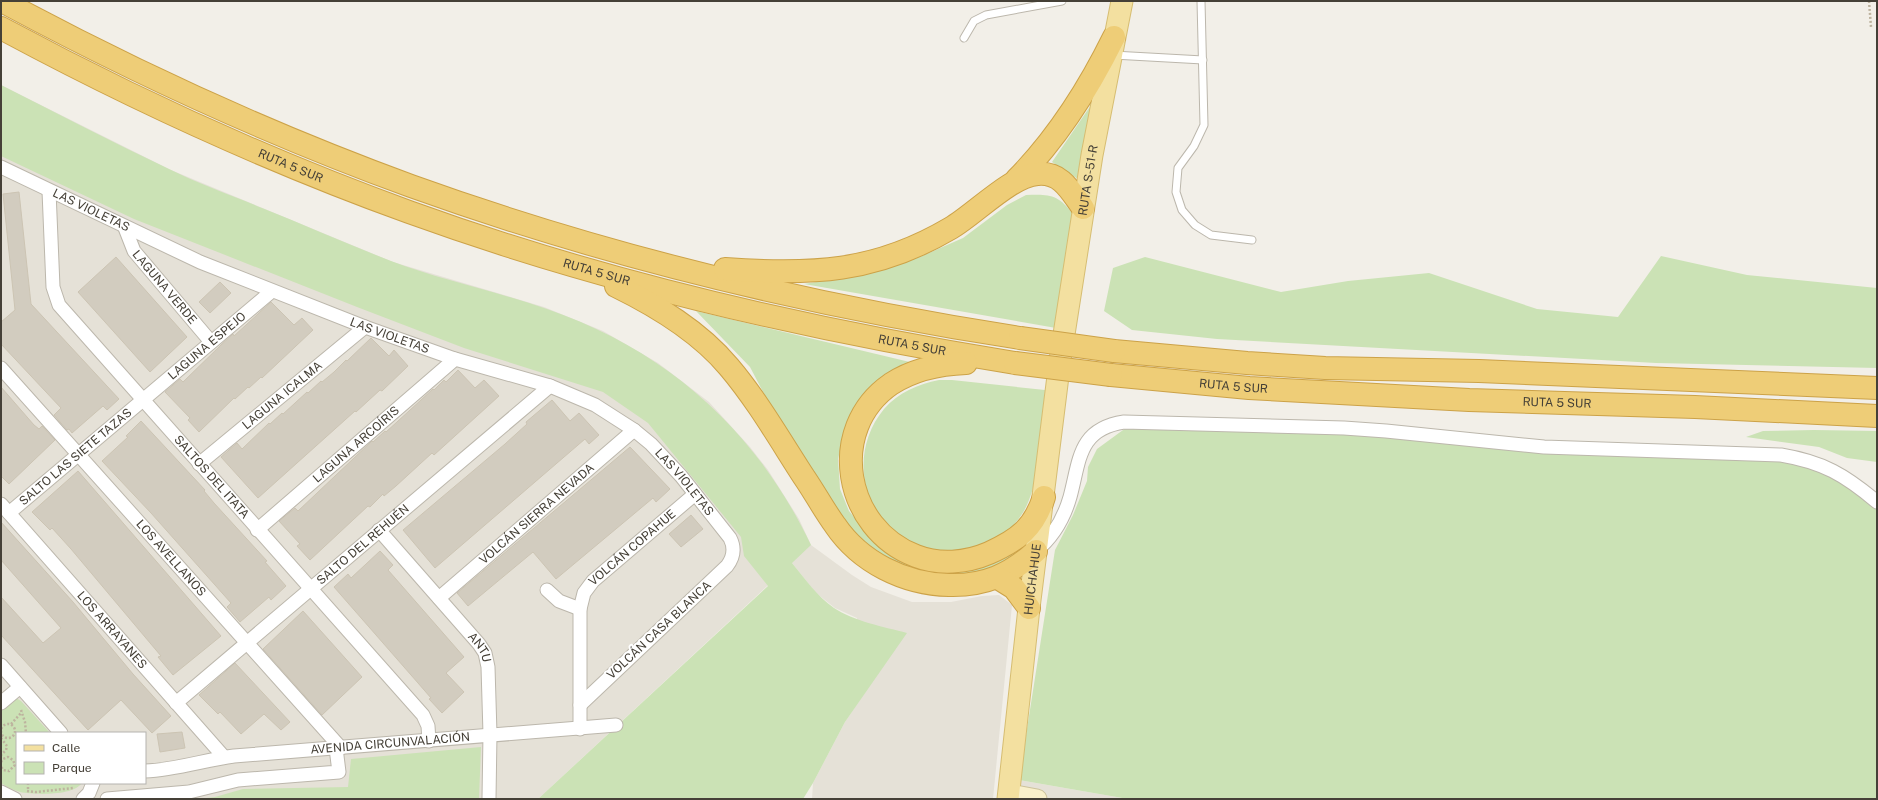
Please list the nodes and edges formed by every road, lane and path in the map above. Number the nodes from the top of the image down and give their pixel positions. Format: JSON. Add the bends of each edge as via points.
{"nodes":[{"id":1,"x":2,"y":1,"type":"edge"},
{"id":2,"x":1062,"y":1,"type":"edge"},
{"id":3,"x":1122,"y":1,"type":"edge"},
{"id":4,"x":1201,"y":1,"type":"edge"},
{"id":5,"x":1869,"y":1,"type":"edge"},
{"id":6,"x":1871,"y":27,"type":"dead end"},
{"id":7,"x":1,"y":28,"type":"edge"},
{"id":8,"x":964,"y":38,"type":"dead end"},
{"id":9,"x":1112,"y":46,"type":"junction"},
{"id":10,"x":1203,"y":60,"type":"junction"},
{"id":11,"x":1,"y":167,"type":"edge"},
{"id":12,"x":1013,"y":183,"type":"junction"},
{"id":13,"x":49,"y":191,"type":"junction"},
{"id":14,"x":1083,"y":208,"type":"junction"},
{"id":15,"x":125,"y":228,"type":"junction"},
{"id":16,"x":1252,"y":240,"type":"dead end"},
{"id":17,"x":549,"y":258,"type":"junction"},
{"id":18,"x":660,"y":262,"type":"junction"},
{"id":19,"x":272,"y":291,"type":"junction"},
{"id":20,"x":365,"y":326,"type":"junction"},
{"id":21,"x":211,"y":342,"type":"junction"},
{"id":22,"x":455,"y":359,"type":"junction"},
{"id":23,"x":1060,"y":360,"type":"joint"},
{"id":24,"x":1015,"y":363,"type":"junction"},
{"id":25,"x":1,"y":368,"type":"edge"},
{"id":26,"x":550,"y":386,"type":"junction"},
{"id":27,"x":1877,"y":388,"type":"edge"},
{"id":28,"x":142,"y":401,"type":"junction"},
{"id":29,"x":1877,"y":416,"type":"edge"},
{"id":30,"x":634,"y":430,"type":"junction"},
{"id":31,"x":78,"y":455,"type":"junction"},
{"id":32,"x":199,"y":464,"type":"junction"},
{"id":33,"x":694,"y":494,"type":"junction"},
{"id":34,"x":1044,"y":497,"type":"junction"},
{"id":35,"x":1877,"y":502,"type":"edge"},
{"id":36,"x":5,"y":508,"type":"edge"},
{"id":37,"x":257,"y":530,"type":"junction"},
{"id":38,"x":380,"y":530,"type":"junction"},
{"id":39,"x":1036,"y":551,"type":"junction"},
{"id":40,"x":734,"y":553,"type":"joint"},
{"id":41,"x":998,"y":578,"type":"junction"},
{"id":42,"x":310,"y":589,"type":"junction"},
{"id":43,"x":547,"y":590,"type":"dead end"},
{"id":44,"x":439,"y":598,"type":"junction"},
{"id":45,"x":1029,"y":608,"type":"junction"},
{"id":46,"x":580,"y":609,"type":"junction"},
{"id":47,"x":246,"y":643,"type":"junction"},
{"id":48,"x":1,"y":665,"type":"edge"},
{"id":49,"x":20,"y":687,"type":"junction"},
{"id":50,"x":1,"y":703,"type":"edge"},
{"id":51,"x":176,"y":703,"type":"junction"},
{"id":52,"x":580,"y":704,"type":"junction"},
{"id":53,"x":22,"y":712,"type":"dead end"},
{"id":54,"x":12,"y":724,"type":"junction"},
{"id":55,"x":616,"y":725,"type":"dead end"},
{"id":56,"x":580,"y":729,"type":"junction"},
{"id":57,"x":60,"y":732,"type":"edge"},
{"id":58,"x":490,"y":734,"type":"junction"},
{"id":59,"x":2,"y":738,"type":"edge"},
{"id":60,"x":429,"y":741,"type":"junction"},
{"id":61,"x":338,"y":748,"type":"junction"},
{"id":62,"x":224,"y":757,"type":"junction"},
{"id":63,"x":1,"y":758,"type":"edge"},
{"id":64,"x":1,"y":766,"type":"edge"},
{"id":65,"x":15,"y":768,"type":"edge"},
{"id":66,"x":146,"y":771,"type":"edge"},
{"id":67,"x":28,"y":784,"type":"edge"},
{"id":68,"x":79,"y":784,"type":"dead end"},
{"id":69,"x":93,"y":784,"type":"edge"},
{"id":70,"x":1,"y":792,"type":"edge"},
{"id":71,"x":28,"y":792,"type":"junction"},
{"id":72,"x":20,"y":795,"type":"edge"},
{"id":73,"x":171,"y":796,"type":"edge"},
{"id":74,"x":1009,"y":796,"type":"edge"},
{"id":75,"x":82,"y":799,"type":"edge"},
{"id":76,"x":107,"y":799,"type":"edge"},
{"id":77,"x":489,"y":799,"type":"edge"},
{"id":78,"x":1037,"y":799,"type":"edge"}],
"edges":[{"from":1,"to":18,"type":"highway","name":"RUTA 5 SUR","via":[[217,107],[346,161],[474,207],[575,239]]},
{"from":2,"to":8,"type":"lane","via":[[986,15],[974,21]]},
{"from":3,"to":9,"type":"main road","name":"RUTA S-51-R"},
{"from":4,"to":10,"type":"lane"},
{"from":5,"to":6,"type":"path"},
{"from":7,"to":17,"type":"highway","name":"RUTA 5 SUR","via":[[140,99],[296,168],[412,213]]},
{"from":9,"to":10,"type":"lane"},
{"from":9,"to":12,"type":"highway","via":[[1066,122]]},
{"from":9,"to":14,"type":"main road","name":"RUTA S-51-R"},
{"from":10,"to":16,"type":"lane","via":[[1204,125],[1194,146],[1178,168],[1176,192],[1182,210],[1195,225],[1211,235]]},
{"from":11,"to":13,"type":"street","name":"LAS VIOLETAS"},
{"from":12,"to":14,"type":"highway","via":[[1032,175],[1048,174],[1069,187]]},
{"from":12,"to":18,"type":"highway","via":[[968,217],[931,239],[911,249],[868,263],[824,271],[781,273]]},
{"from":13,"to":15,"type":"street","name":"LAS VIOLETAS"},
{"from":13,"to":28,"type":"street","name":"SALTOS DEL ITATA","via":[[53,287],[56,300]]},
{"from":14,"to":23,"type":"main road","name":"RUTA S-51-R"},
{"from":15,"to":19,"type":"street","name":"LAS VIOLETAS"},
{"from":15,"to":21,"type":"street","name":"LAGUNA VERDE","via":[[134,251]]},
{"from":17,"to":24,"type":"highway","name":"RUTA 5 SUR","via":[[783,320]]},
{"from":17,"to":41,"type":"highway","via":[[630,293],[689,329],[716,352],[740,381],[776,433],[835,526],[867,557],[896,574],[925,583],[952,586]]},
{"from":18,"to":27,"type":"highway","name":"RUTA 5 SUR","bridge":true,"via":[[858,310],[1020,338],[1114,351],[1325,368],[1479,371]]},
{"from":19,"to":20,"type":"street","name":"LAS VIOLETAS"},
{"from":19,"to":21,"type":"street","name":"LAGUNA ESPEJO"},
{"from":20,"to":22,"type":"street","name":"LAS VIOLETAS"},
{"from":20,"to":32,"type":"street","name":"LAGUNA ICALMA"},
{"from":21,"to":28,"type":"street","name":"LAGUNA ESPEJO"},
{"from":22,"to":26,"type":"street","name":"LAS VIOLETAS"},
{"from":22,"to":37,"type":"street","name":"LAGUNA ARCOÍRIS"},
{"from":23,"to":34,"type":"main road","name":"HUICHAHUE"},
{"from":24,"to":29,"type":"highway","name":"RUTA 5 SUR","bridge":true,"via":[[1249,388],[1469,400]]},
{"from":24,"to":34,"type":"highway","via":[[972,362],[942,365],[914,372],[890,385],[870,405],[857,430],[851,458],[853,486],[864,513],[883,536],[908,553],[937,561],[967,560],[1011,542],[1031,524]]},
{"from":25,"to":31,"type":"street","name":"LOS AVELLANOS"},
{"from":26,"to":30,"type":"street","name":"LAS VIOLETAS","via":[[595,405]]},
{"from":26,"to":38,"type":"street","name":"SALTO DEL REHUÉN"},
{"from":28,"to":31,"type":"street","name":"SALTO LAS SIETE TAZAS"},
{"from":28,"to":32,"type":"street","name":"SALTOS DEL ITATA"},
{"from":30,"to":33,"type":"street","name":"LAS VIOLETAS","via":[[667,459]]},
{"from":30,"to":44,"type":"street","name":"VOLCÁN SIERRA NEVADA"},
{"from":31,"to":36,"type":"street","name":"SALTO LAS SIETE TAZAS"},
{"from":31,"to":47,"type":"street","name":"LOS AVELLANOS"},
{"from":32,"to":37,"type":"street","name":"SALTOS DEL ITATA"},
{"from":33,"to":40,"type":"street","name":"LAS VIOLETAS","via":[[730,538]]},
{"from":33,"to":46,"type":"street","name":"VOLCÁN COPAHUE","via":[[593,581],[584,593]]},
{"from":34,"to":39,"type":"main road","name":"HUICHAHUE"},
{"from":35,"to":39,"type":"street","via":[[1839,473],[1809,460],[1781,455],[1544,447],[1344,428],[1124,422],[1097,431],[1083,447],[1063,515],[1051,537]]},
{"from":36,"to":51,"type":"street","name":"LOS ARRAYANES"},
{"from":37,"to":42,"type":"street","name":"SALTOS DEL ITATA"},
{"from":38,"to":42,"type":"street","name":"SALTO DEL REHUÉN"},
{"from":38,"to":44,"type":"street","name":"ANTU"},
{"from":39,"to":41,"type":"highway"},
{"from":39,"to":45,"type":"main road","name":"HUICHAHUE"},
{"from":40,"to":52,"type":"street","name":"VOLCÁN CASA BLANCA","via":[[727,566]]},
{"from":41,"to":45,"type":"highway","via":[[1014,588]]},
{"from":42,"to":47,"type":"street","name":"SALTO DEL REHUÉN"},
{"from":42,"to":60,"type":"street","name":"SALTOS DEL ITATA","via":[[423,715],[428,726]]},
{"from":43,"to":46,"type":"street","via":[[559,601]]},
{"from":44,"to":58,"type":"street","name":"ANTU","via":[[485,653],[488,667]]},
{"from":45,"to":74,"type":"main road","name":"HUICHAHUE"},
{"from":46,"to":52,"type":"street","name":"VOLCÁN COPAHUE"},
{"from":47,"to":51,"type":"street","name":"SALTO DEL REHUÉN"},
{"from":47,"to":61,"type":"street","name":"LOS AVELLANOS"},
{"from":48,"to":49,"type":"street"},
{"from":49,"to":50,"type":"street"},
{"from":49,"to":57,"type":"street"},
{"from":51,"to":62,"type":"street","name":"LOS ARRAYANES"},
{"from":52,"to":56,"type":"street","name":"VOLCÁN COPAHUE"},
{"from":53,"to":54,"type":"path"},
{"from":54,"to":59,"type":"path","via":[[6,724],[2,728]]},
{"from":54,"to":59,"type":"path","via":[[14,734],[10,738]]},
{"from":55,"to":56,"type":"street","name":"AVENIDA CIRCUNVALACIÓN"},
{"from":56,"to":58,"type":"street","name":"AVENIDA CIRCUNVALACIÓN"},
{"from":58,"to":60,"type":"street","name":"AVENIDA CIRCUNVALACIÓN"},
{"from":58,"to":77,"type":"street","name":"ANTU"},
{"from":59,"to":63,"type":"path","via":[[7,746]]},
{"from":60,"to":61,"type":"street","name":"AVENIDA CIRCUNVALACIÓN"},
{"from":61,"to":62,"type":"street","name":"AVENIDA CIRCUNVALACIÓN"},
{"from":61,"to":73,"type":"street","via":[[339,772],[238,780]]},
{"from":62,"to":66,"type":"street","name":"AVENIDA CIRCUNVALACIÓN","via":[[166,770]]},
{"from":63,"to":65,"type":"path","via":[[8,757],[13,760]]},
{"from":64,"to":65,"type":"path","via":[[6,771]]},
{"from":67,"to":71,"type":"path"},
{"from":68,"to":71,"type":"path","via":[[69,790]]},
{"from":69,"to":75,"type":"street","via":[[89,793]]},
{"from":70,"to":72,"type":"street"},
{"from":71,"to":72,"type":"path"},
{"from":73,"to":76,"type":"street"},
{"from":74,"to":78,"type":"main road"}]}
